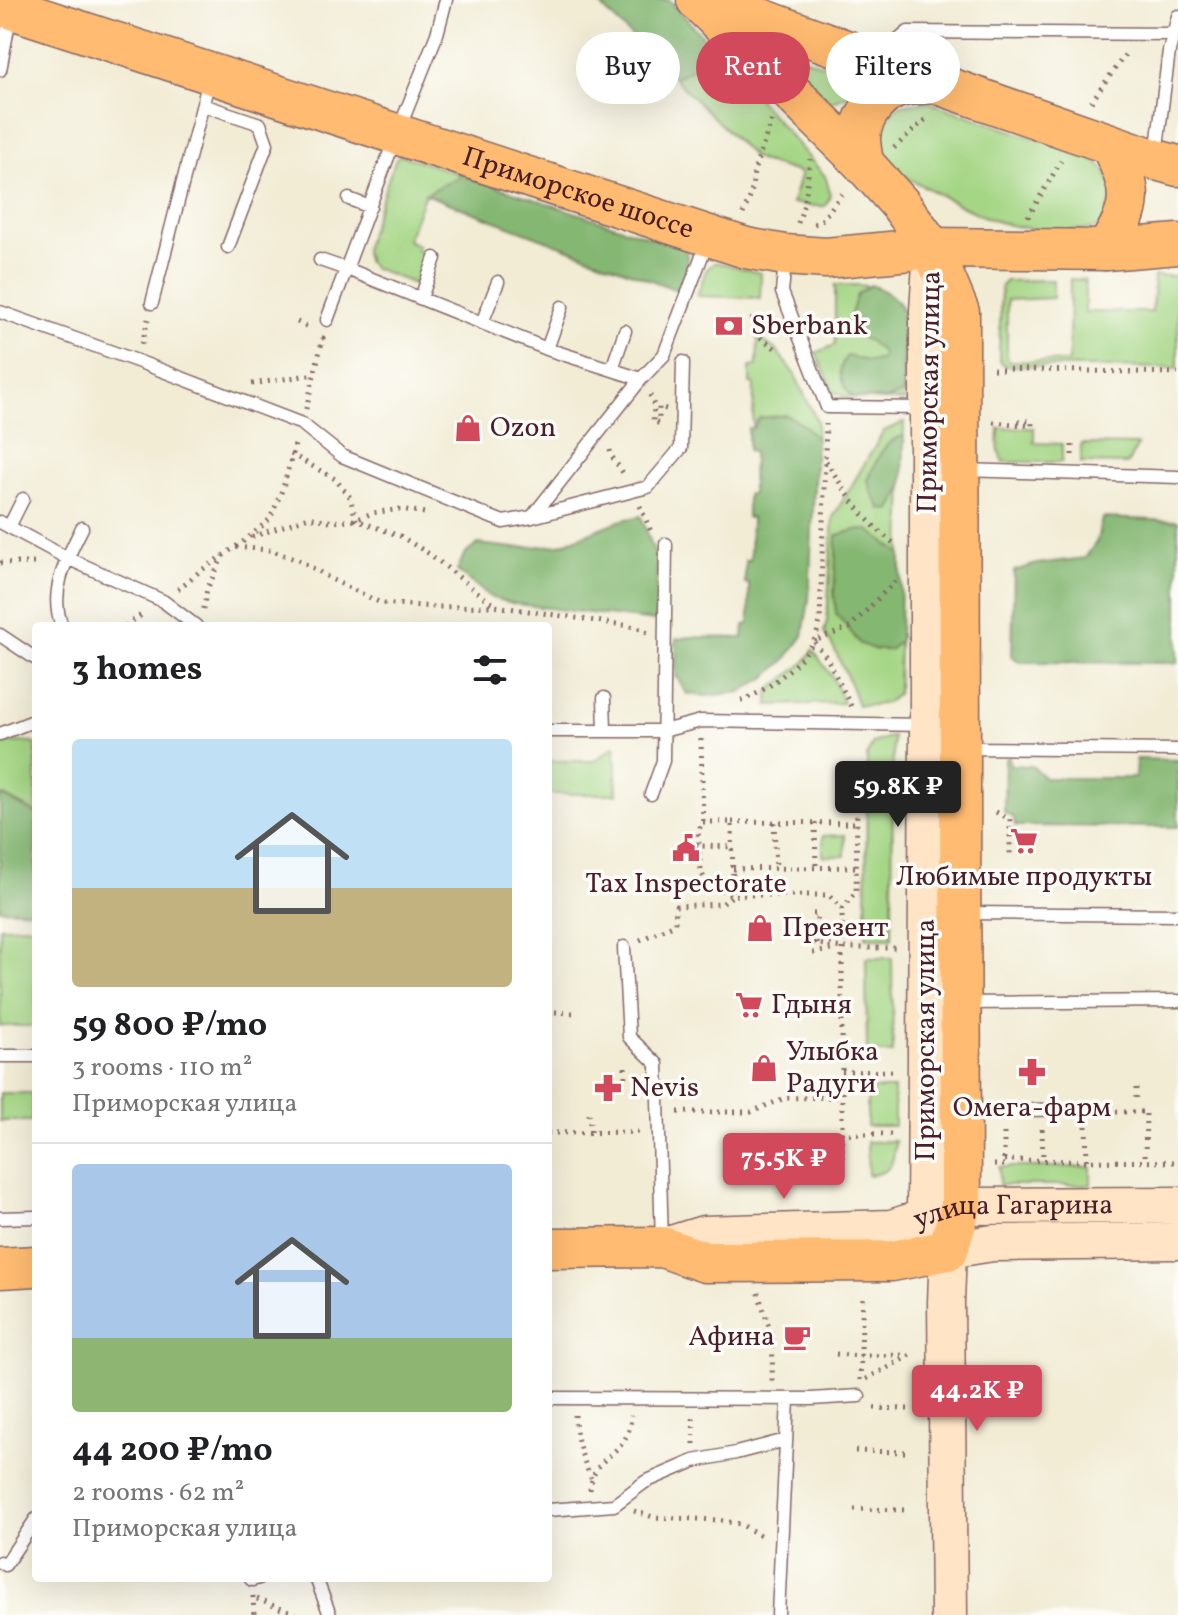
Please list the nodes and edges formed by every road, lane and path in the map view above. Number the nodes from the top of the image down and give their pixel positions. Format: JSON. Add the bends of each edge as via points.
{"nodes":[{"id":1,"x":446,"y":0,"type":"edge"},
{"id":2,"x":697,"y":0,"type":"edge"},
{"id":3,"x":710,"y":0,"type":"edge"},
{"id":4,"x":6,"y":7,"type":"edge"},
{"id":5,"x":1178,"y":16,"type":"edge"},
{"id":6,"x":960,"y":32,"type":"edge"},
{"id":7,"x":1173,"y":34,"type":"junction"},
{"id":8,"x":826,"y":43,"type":"edge"},
{"id":9,"x":0,"y":70,"type":"edge"},
{"id":10,"x":207,"y":89,"type":"junction"},
{"id":11,"x":960,"y":92,"type":"edge"},
{"id":12,"x":874,"y":104,"type":"edge"},
{"id":13,"x":776,"y":108,"type":"dead end"},
{"id":14,"x":397,"y":133,"type":"junction"},
{"id":15,"x":1110,"y":144,"type":"junction"},
{"id":16,"x":1070,"y":151,"type":"dead end"},
{"id":17,"x":810,"y":155,"type":"dead end"},
{"id":18,"x":863,"y":163,"type":"junction"},
{"id":19,"x":1167,"y":163,"type":"edge"},
{"id":20,"x":349,"y":199,"type":"dead end"},
{"id":21,"x":370,"y":207,"type":"junction"},
{"id":22,"x":1022,"y":227,"type":"dead end"},
{"id":23,"x":721,"y":240,"type":"junction"},
{"id":24,"x":790,"y":244,"type":"junction"},
{"id":25,"x":1178,"y":244,"type":"edge"},
{"id":26,"x":228,"y":247,"type":"dead end"},
{"id":27,"x":932,"y":248,"type":"junction"},
{"id":28,"x":1106,"y":250,"type":"junction"},
{"id":29,"x":435,"y":258,"type":"dead end"},
{"id":30,"x":320,"y":260,"type":"dead end"},
{"id":31,"x":346,"y":269,"type":"junction"},
{"id":32,"x":498,"y":282,"type":"dead end"},
{"id":33,"x":421,"y":298,"type":"junction"},
{"id":34,"x":152,"y":303,"type":"joint"},
{"id":35,"x":562,"y":307,"type":"dead end"},
{"id":36,"x":0,"y":312,"type":"edge"},
{"id":37,"x":327,"y":320,"type":"joint"},
{"id":38,"x":754,"y":320,"type":"dead end"},
{"id":39,"x":482,"y":323,"type":"junction"},
{"id":40,"x":625,"y":331,"type":"dead end"},
{"id":41,"x":547,"y":349,"type":"junction"},
{"id":42,"x":779,"y":351,"type":"dead end"},
{"id":43,"x":137,"y":361,"type":"junction"},
{"id":44,"x":683,"y":362,"type":"dead end"},
{"id":45,"x":612,"y":369,"type":"junction"},
{"id":46,"x":993,"y":369,"type":"dead end"},
{"id":47,"x":1178,"y":373,"type":"edge"},
{"id":48,"x":315,"y":374,"type":"junction"},
{"id":49,"x":641,"y":379,"type":"junction"},
{"id":50,"x":217,"y":391,"type":"junction"},
{"id":51,"x":654,"y":406,"type":"dead end"},
{"id":52,"x":827,"y":407,"type":"junction"},
{"id":53,"x":928,"y":408,"type":"junction"},
{"id":54,"x":609,"y":419,"type":"junction"},
{"id":55,"x":1016,"y":419,"type":"dead end"},
{"id":56,"x":993,"y":422,"type":"dead end"},
{"id":57,"x":659,"y":423,"type":"dead end"},
{"id":58,"x":302,"y":424,"type":"junction"},
{"id":59,"x":825,"y":459,"type":"junction"},
{"id":60,"x":960,"y":470,"type":"junction"},
{"id":61,"x":1178,"y":477,"type":"edge"},
{"id":62,"x":634,"y":491,"type":"junction"},
{"id":63,"x":23,"y":499,"type":"dead end"},
{"id":64,"x":644,"y":514,"type":"dead end"},
{"id":65,"x":433,"y":515,"type":"dead end"},
{"id":66,"x":532,"y":517,"type":"junction"},
{"id":67,"x":356,"y":520,"type":"junction"},
{"id":68,"x":4,"y":525,"type":"edge"},
{"id":69,"x":82,"y":528,"type":"dead end"},
{"id":70,"x":652,"y":534,"type":"dead end"},
{"id":71,"x":247,"y":539,"type":"junction"},
{"id":72,"x":666,"y":544,"type":"dead end"},
{"id":73,"x":897,"y":546,"type":"dead end"},
{"id":74,"x":235,"y":547,"type":"junction"},
{"id":75,"x":224,"y":555,"type":"junction"},
{"id":76,"x":67,"y":558,"type":"junction"},
{"id":77,"x":906,"y":569,"type":"dead end"},
{"id":78,"x":163,"y":601,"type":"junction"},
{"id":79,"x":495,"y":606,"type":"junction"},
{"id":80,"x":60,"y":622,"type":"edge"},
{"id":81,"x":132,"y":622,"type":"edge"},
{"id":82,"x":199,"y":622,"type":"edge"},
{"id":83,"x":0,"y":635,"type":"edge"},
{"id":84,"x":814,"y":641,"type":"junction"},
{"id":85,"x":664,"y":642,"type":"junction"},
{"id":86,"x":32,"y":656,"type":"edge"},
{"id":87,"x":604,"y":698,"type":"dead end"},
{"id":88,"x":749,"y":698,"type":"dead end"},
{"id":89,"x":701,"y":721,"type":"junction"},
{"id":90,"x":32,"y":722,"type":"edge"},
{"id":91,"x":854,"y":724,"type":"junction"},
{"id":92,"x":605,"y":730,"type":"junction"},
{"id":93,"x":552,"y":731,"type":"edge"},
{"id":94,"x":663,"y":731,"type":"junction"},
{"id":95,"x":0,"y":734,"type":"edge"},
{"id":96,"x":944,"y":737,"type":"junction"},
{"id":97,"x":1178,"y":750,"type":"edge"},
{"id":98,"x":855,"y":771,"type":"dead end"},
{"id":99,"x":651,"y":794,"type":"dead end"},
{"id":100,"x":996,"y":812,"type":"dead end"},
{"id":101,"x":703,"y":822,"type":"junction"},
{"id":102,"x":732,"y":822,"type":"junction"},
{"id":103,"x":774,"y":822,"type":"junction"},
{"id":104,"x":815,"y":823,"type":"junction"},
{"id":105,"x":856,"y":823,"type":"junction"},
{"id":106,"x":690,"y":846,"type":"dead end"},
{"id":107,"x":699,"y":846,"type":"junction"},
{"id":108,"x":733,"y":847,"type":"junction"},
{"id":109,"x":1010,"y":854,"type":"dead end"},
{"id":110,"x":856,"y":867,"type":"junction"},
{"id":111,"x":776,"y":868,"type":"junction"},
{"id":112,"x":816,"y":868,"type":"junction"},
{"id":113,"x":733,"y":869,"type":"junction"},
{"id":114,"x":733,"y":895,"type":"junction"},
{"id":115,"x":842,"y":909,"type":"junction"},
{"id":116,"x":961,"y":913,"type":"junction"},
{"id":117,"x":813,"y":914,"type":"dead end"},
{"id":118,"x":1178,"y":915,"type":"edge"},
{"id":119,"x":624,"y":947,"type":"joint"},
{"id":120,"x":842,"y":948,"type":"junction"},
{"id":121,"x":892,"y":948,"type":"dead end"},
{"id":122,"x":813,"y":953,"type":"dead end"},
{"id":123,"x":1178,"y":1001,"type":"edge"},
{"id":124,"x":962,"y":1003,"type":"junction"},
{"id":125,"x":555,"y":1012,"type":"dead end"},
{"id":126,"x":573,"y":1013,"type":"dead end"},
{"id":127,"x":825,"y":1053,"type":"dead end"},
{"id":128,"x":842,"y":1054,"type":"junction"},
{"id":129,"x":0,"y":1056,"type":"edge"},
{"id":130,"x":32,"y":1056,"type":"edge"},
{"id":131,"x":625,"y":1067,"type":"dead end"},
{"id":132,"x":904,"y":1071,"type":"dead end"},
{"id":133,"x":842,"y":1072,"type":"junction"},
{"id":134,"x":625,"y":1077,"type":"dead end"},
{"id":135,"x":1136,"y":1086,"type":"dead end"},
{"id":136,"x":842,"y":1097,"type":"junction"},
{"id":137,"x":1136,"y":1098,"type":"dead end"},
{"id":138,"x":1088,"y":1109,"type":"junction"},
{"id":139,"x":962,"y":1110,"type":"junction"},
{"id":140,"x":1004,"y":1110,"type":"junction"},
{"id":141,"x":1041,"y":1110,"type":"junction"},
{"id":142,"x":686,"y":1112,"type":"dead end"},
{"id":143,"x":589,"y":1114,"type":"dead end"},
{"id":144,"x":659,"y":1132,"type":"junction"},
{"id":145,"x":552,"y":1133,"type":"edge"},
{"id":146,"x":591,"y":1133,"type":"junction"},
{"id":147,"x":841,"y":1134,"type":"junction"},
{"id":148,"x":904,"y":1134,"type":"dead end"},
{"id":149,"x":993,"y":1141,"type":"dead end"},
{"id":150,"x":1004,"y":1141,"type":"junction"},
{"id":151,"x":1004,"y":1160,"type":"junction"},
{"id":152,"x":1043,"y":1160,"type":"junction"},
{"id":153,"x":1087,"y":1161,"type":"junction"},
{"id":154,"x":1145,"y":1161,"type":"junction"},
{"id":155,"x":842,"y":1162,"type":"dead end"},
{"id":156,"x":1178,"y":1162,"type":"edge"},
{"id":157,"x":993,"y":1165,"type":"dead end"},
{"id":158,"x":1178,"y":1205,"type":"edge"},
{"id":159,"x":943,"y":1212,"type":"junction"},
{"id":160,"x":32,"y":1217,"type":"edge"},
{"id":161,"x":0,"y":1218,"type":"edge"},
{"id":162,"x":1178,"y":1241,"type":"edge"},
{"id":163,"x":662,"y":1247,"type":"junction"},
{"id":164,"x":552,"y":1248,"type":"edge"},
{"id":165,"x":948,"y":1250,"type":"junction"},
{"id":166,"x":32,"y":1266,"type":"edge"},
{"id":167,"x":0,"y":1268,"type":"edge"},
{"id":168,"x":758,"y":1292,"type":"dead end"},
{"id":169,"x":863,"y":1300,"type":"dead end"},
{"id":170,"x":836,"y":1354,"type":"dead end"},
{"id":171,"x":861,"y":1356,"type":"junction"},
{"id":172,"x":859,"y":1396,"type":"joint"},
{"id":173,"x":552,"y":1398,"type":"edge"},
{"id":174,"x":788,"y":1399,"type":"junction"},
{"id":175,"x":910,"y":1409,"type":"dead end"},
{"id":176,"x":630,"y":1428,"type":"dead end"},
{"id":177,"x":575,"y":1430,"type":"dead end"},
{"id":178,"x":786,"y":1440,"type":"junction"},
{"id":179,"x":855,"y":1451,"type":"dead end"},
{"id":180,"x":909,"y":1452,"type":"dead end"},
{"id":181,"x":591,"y":1479,"type":"junction"},
{"id":182,"x":614,"y":1505,"type":"junction"},
{"id":183,"x":588,"y":1507,"type":"junction"},
{"id":184,"x":854,"y":1509,"type":"dead end"},
{"id":185,"x":552,"y":1510,"type":"edge"},
{"id":186,"x":909,"y":1510,"type":"dead end"},
{"id":187,"x":32,"y":1525,"type":"edge"},
{"id":188,"x":781,"y":1551,"type":"junction"},
{"id":189,"x":0,"y":1562,"type":"edge"},
{"id":190,"x":318,"y":1582,"type":"edge"},
{"id":191,"x":254,"y":1598,"type":"dead end"},
{"id":192,"x":296,"y":1615,"type":"edge"},
{"id":193,"x":330,"y":1615,"type":"edge"},
{"id":194,"x":778,"y":1615,"type":"edge"},
{"id":195,"x":949,"y":1615,"type":"edge"}],
"edges":[{"from":1,"to":14,"type":"lane"},
{"from":2,"to":18,"type":"main road"},
{"from":3,"to":8,"type":"main road"},
{"from":4,"to":9,"type":"lane"},
{"from":4,"to":10,"type":"main road","name":"Приморское шоссе"},
{"from":5,"to":7,"type":"lane"},
{"from":6,"to":7,"type":"lane"},
{"from":7,"to":19,"type":"lane"},
{"from":10,"to":14,"type":"main road","name":"Приморское шоссе"},
{"from":10,"to":26,"type":"lane","via":[[260,124],[267,144]]},
{"from":10,"to":34,"type":"lane"},
{"from":11,"to":15,"type":"main road"},
{"from":12,"to":18,"type":"main road","via":[[860,135]]},
{"from":13,"to":23,"type":"path","via":[[751,195]]},
{"from":14,"to":21,"type":"lane"},
{"from":14,"to":23,"type":"main road","name":"Приморское шоссе"},
{"from":15,"to":19,"type":"main road"},
{"from":15,"to":28,"type":"main road","via":[[1123,169],[1128,206]]},
{"from":16,"to":22,"type":"path"},
{"from":17,"to":24,"type":"path","via":[[805,201]]},
{"from":18,"to":27,"type":"main road"},
{"from":20,"to":21,"type":"lane"},
{"from":21,"to":31,"type":"lane"},
{"from":23,"to":24,"type":"main road","name":"Приморское шоссе"},
{"from":23,"to":49,"type":"lane","via":[[664,355]]},
{"from":24,"to":27,"type":"main road","name":"Приморское шоссе","via":[[826,258]]},
{"from":24,"to":52,"type":"lane","via":[[782,292]]},
{"from":25,"to":28,"type":"main road","name":"Приморское шоссе"},
{"from":27,"to":28,"type":"main road","name":"Приморское шоссе"},
{"from":27,"to":53,"type":"main road","name":"Приморская улица"},
{"from":27,"to":60,"type":"main road","name":"Приморская улица","via":[[959,312]]},
{"from":29,"to":33,"type":"lane"},
{"from":30,"to":31,"type":"lane"},
{"from":31,"to":33,"type":"lane"},
{"from":31,"to":37,"type":"lane"},
{"from":32,"to":39,"type":"lane"},
{"from":33,"to":39,"type":"lane"},
{"from":34,"to":43,"type":"path"},
{"from":35,"to":41,"type":"lane"},
{"from":36,"to":43,"type":"lane"},
{"from":37,"to":48,"type":"path","via":[[317,335],[323,338]]},
{"from":38,"to":42,"type":"path","via":[[753,332]]},
{"from":39,"to":41,"type":"lane"},
{"from":40,"to":45,"type":"lane"},
{"from":41,"to":45,"type":"lane"},
{"from":43,"to":50,"type":"lane"},
{"from":44,"to":62,"type":"lane","via":[[681,448],[648,487]]},
{"from":45,"to":49,"type":"lane"},
{"from":46,"to":47,"type":"path"},
{"from":48,"to":50,"type":"path"},
{"from":48,"to":58,"type":"path"},
{"from":49,"to":54,"type":"lane"},
{"from":50,"to":58,"type":"lane"},
{"from":51,"to":57,"type":"path","via":[[653,423]]},
{"from":52,"to":53,"type":"lane"},
{"from":52,"to":59,"type":"path"},
{"from":53,"to":96,"type":"main road","name":"Приморская улица"},
{"from":54,"to":62,"type":"path","via":[[611,455]]},
{"from":54,"to":66,"type":"lane"},
{"from":55,"to":56,"type":"path","via":[[1032,421],[1032,426]]},
{"from":58,"to":66,"type":"lane","via":[[342,456],[488,516],[503,522]]},
{"from":59,"to":73,"type":"path","via":[[862,514]]},
{"from":59,"to":84,"type":"path","via":[[820,622]]},
{"from":60,"to":61,"type":"lane"},
{"from":60,"to":96,"type":"main road","name":"Приморская улица"},
{"from":62,"to":66,"type":"lane"},
{"from":63,"to":68,"type":"lane"},
{"from":64,"to":70,"type":"path"},
{"from":65,"to":67,"type":"path","via":[[401,509]]},
{"from":67,"to":71,"type":"path","via":[[309,517]]},
{"from":67,"to":71,"type":"path","via":[[350,497],[335,479],[291,454],[270,519]]},
{"from":67,"to":79,"type":"path","via":[[400,536],[431,555]]},
{"from":68,"to":76,"type":"lane"},
{"from":69,"to":76,"type":"lane"},
{"from":71,"to":74,"type":"path"},
{"from":72,"to":85,"type":"lane"},
{"from":74,"to":75,"type":"path"},
{"from":74,"to":79,"type":"path","via":[[269,550],[301,561],[381,603]]},
{"from":75,"to":78,"type":"path"},
{"from":75,"to":82,"type":"path","via":[[207,589]]},
{"from":76,"to":78,"type":"lane"},
{"from":76,"to":80,"type":"lane","via":[[58,583]]},
{"from":77,"to":84,"type":"path","via":[[849,628]]},
{"from":78,"to":81,"type":"path"},
{"from":78,"to":82,"type":"lane"},
{"from":79,"to":85,"type":"path","via":[[636,627]]},
{"from":83,"to":86,"type":"lane"},
{"from":84,"to":88,"type":"path","via":[[786,673]]},
{"from":84,"to":91,"type":"path","via":[[842,686]]},
{"from":85,"to":94,"type":"lane"},
{"from":87,"to":92,"type":"lane"},
{"from":89,"to":91,"type":"lane"},
{"from":89,"to":94,"type":"lane"},
{"from":89,"to":101,"type":"path"},
{"from":90,"to":95,"type":"lane"},
{"from":91,"to":96,"type":"lane"},
{"from":92,"to":93,"type":"lane"},
{"from":92,"to":94,"type":"lane"},
{"from":94,"to":99,"type":"lane","via":[[663,761]]},
{"from":96,"to":97,"type":"lane"},
{"from":96,"to":116,"type":"main road","name":"Приморская улица"},
{"from":96,"to":159,"type":"main road","name":"Приморская улица"},
{"from":98,"to":105,"type":"path"},
{"from":100,"to":109,"type":"path","via":[[1010,819]]},
{"from":101,"to":102,"type":"path"},
{"from":101,"to":107,"type":"path"},
{"from":102,"to":103,"type":"path"},
{"from":102,"to":108,"type":"path"},
{"from":103,"to":104,"type":"path"},
{"from":103,"to":111,"type":"path"},
{"from":104,"to":105,"type":"path"},
{"from":104,"to":112,"type":"path"},
{"from":105,"to":110,"type":"path"},
{"from":106,"to":107,"type":"path"},
{"from":107,"to":108,"type":"path"},
{"from":107,"to":114,"type":"path","via":[[705,880]]},
{"from":108,"to":113,"type":"path"},
{"from":110,"to":112,"type":"path"},
{"from":110,"to":115,"type":"path","via":[[856,891]]},
{"from":111,"to":112,"type":"path"},
{"from":111,"to":113,"type":"path"},
{"from":113,"to":114,"type":"path"},
{"from":114,"to":115,"type":"path","via":[[829,895]]},
{"from":114,"to":119,"type":"path","via":[[722,904],[676,906],[675,924]]},
{"from":115,"to":120,"type":"path"},
{"from":116,"to":118,"type":"lane"},
{"from":116,"to":124,"type":"main road","name":"Приморская улица"},
{"from":117,"to":120,"type":"path","via":[[815,944]]},
{"from":119,"to":144,"type":"lane","via":[[629,1037],[657,1064]]},
{"from":120,"to":121,"type":"path"},
{"from":120,"to":122,"type":"path"},
{"from":120,"to":128,"type":"path"},
{"from":123,"to":124,"type":"lane"},
{"from":124,"to":139,"type":"main road","name":"Приморская улица"},
{"from":125,"to":126,"type":"path"},
{"from":127,"to":128,"type":"path"},
{"from":128,"to":133,"type":"path"},
{"from":129,"to":130,"type":"lane"},
{"from":131,"to":134,"type":"path"},
{"from":132,"to":133,"type":"path"},
{"from":133,"to":136,"type":"path"},
{"from":135,"to":137,"type":"path"},
{"from":136,"to":142,"type":"path","via":[[785,1098],[751,1112]]},
{"from":136,"to":147,"type":"path"},
{"from":138,"to":141,"type":"lane"},
{"from":138,"to":153,"type":"path"},
{"from":138,"to":154,"type":"path","via":[[1146,1112]]},
{"from":139,"to":140,"type":"lane"},
{"from":139,"to":159,"type":"main road","name":"Приморская улица"},
{"from":140,"to":141,"type":"lane"},
{"from":140,"to":150,"type":"path"},
{"from":141,"to":152,"type":"path"},
{"from":143,"to":146,"type":"path"},
{"from":144,"to":146,"type":"path"},
{"from":144,"to":163,"type":"lane"},
{"from":145,"to":146,"type":"path"},
{"from":147,"to":148,"type":"path"},
{"from":147,"to":155,"type":"path"},
{"from":149,"to":150,"type":"path"},
{"from":150,"to":151,"type":"path"},
{"from":151,"to":152,"type":"path"},
{"from":151,"to":157,"type":"path","via":[[1004,1165]]},
{"from":152,"to":153,"type":"path"},
{"from":153,"to":154,"type":"path"},
{"from":154,"to":156,"type":"path"},
{"from":158,"to":159,"type":"main road","name":"улица Гагарина"},
{"from":159,"to":163,"type":"main road","name":"улица Гагарина","via":[[891,1228],[704,1234]]},
{"from":159,"to":165,"type":"main road","name":"Приморская улица"},
{"from":160,"to":161,"type":"lane"},
{"from":162,"to":165,"type":"main road","name":"улица Гагарина","via":[[993,1243]]},
{"from":163,"to":164,"type":"main road","name":"улица Гагарина"},
{"from":163,"to":165,"type":"main road","name":"улица Гагарина","via":[[705,1262],[892,1261]]},
{"from":165,"to":195,"type":"main road","name":"Приморская улица"},
{"from":166,"to":167,"type":"main road"},
{"from":168,"to":174,"type":"path","via":[[773,1338],[772,1380]]},
{"from":169,"to":171,"type":"path"},
{"from":170,"to":171,"type":"path"},
{"from":171,"to":171,"type":"path","via":[[860,1382],[911,1355],[900,1356]]},
{"from":172,"to":174,"type":"lane"},
{"from":172,"to":175,"type":"path","via":[[859,1408]]},
{"from":173,"to":174,"type":"lane"},
{"from":174,"to":178,"type":"lane"},
{"from":176,"to":181,"type":"path","via":[[623,1445],[601,1462]]},
{"from":177,"to":181,"type":"path"},
{"from":178,"to":182,"type":"lane","via":[[694,1461],[645,1482]]},
{"from":178,"to":188,"type":"lane"},
{"from":179,"to":180,"type":"path"},
{"from":181,"to":183,"type":"path"},
{"from":182,"to":183,"type":"lane"},
{"from":182,"to":188,"type":"path","via":[[653,1517],[740,1524]]},
{"from":183,"to":185,"type":"lane"},
{"from":184,"to":186,"type":"path"},
{"from":187,"to":189,"type":"lane","via":[[5,1565]]},
{"from":188,"to":194,"type":"lane"},
{"from":190,"to":193,"type":"lane"},
{"from":191,"to":192,"type":"path"}]}
